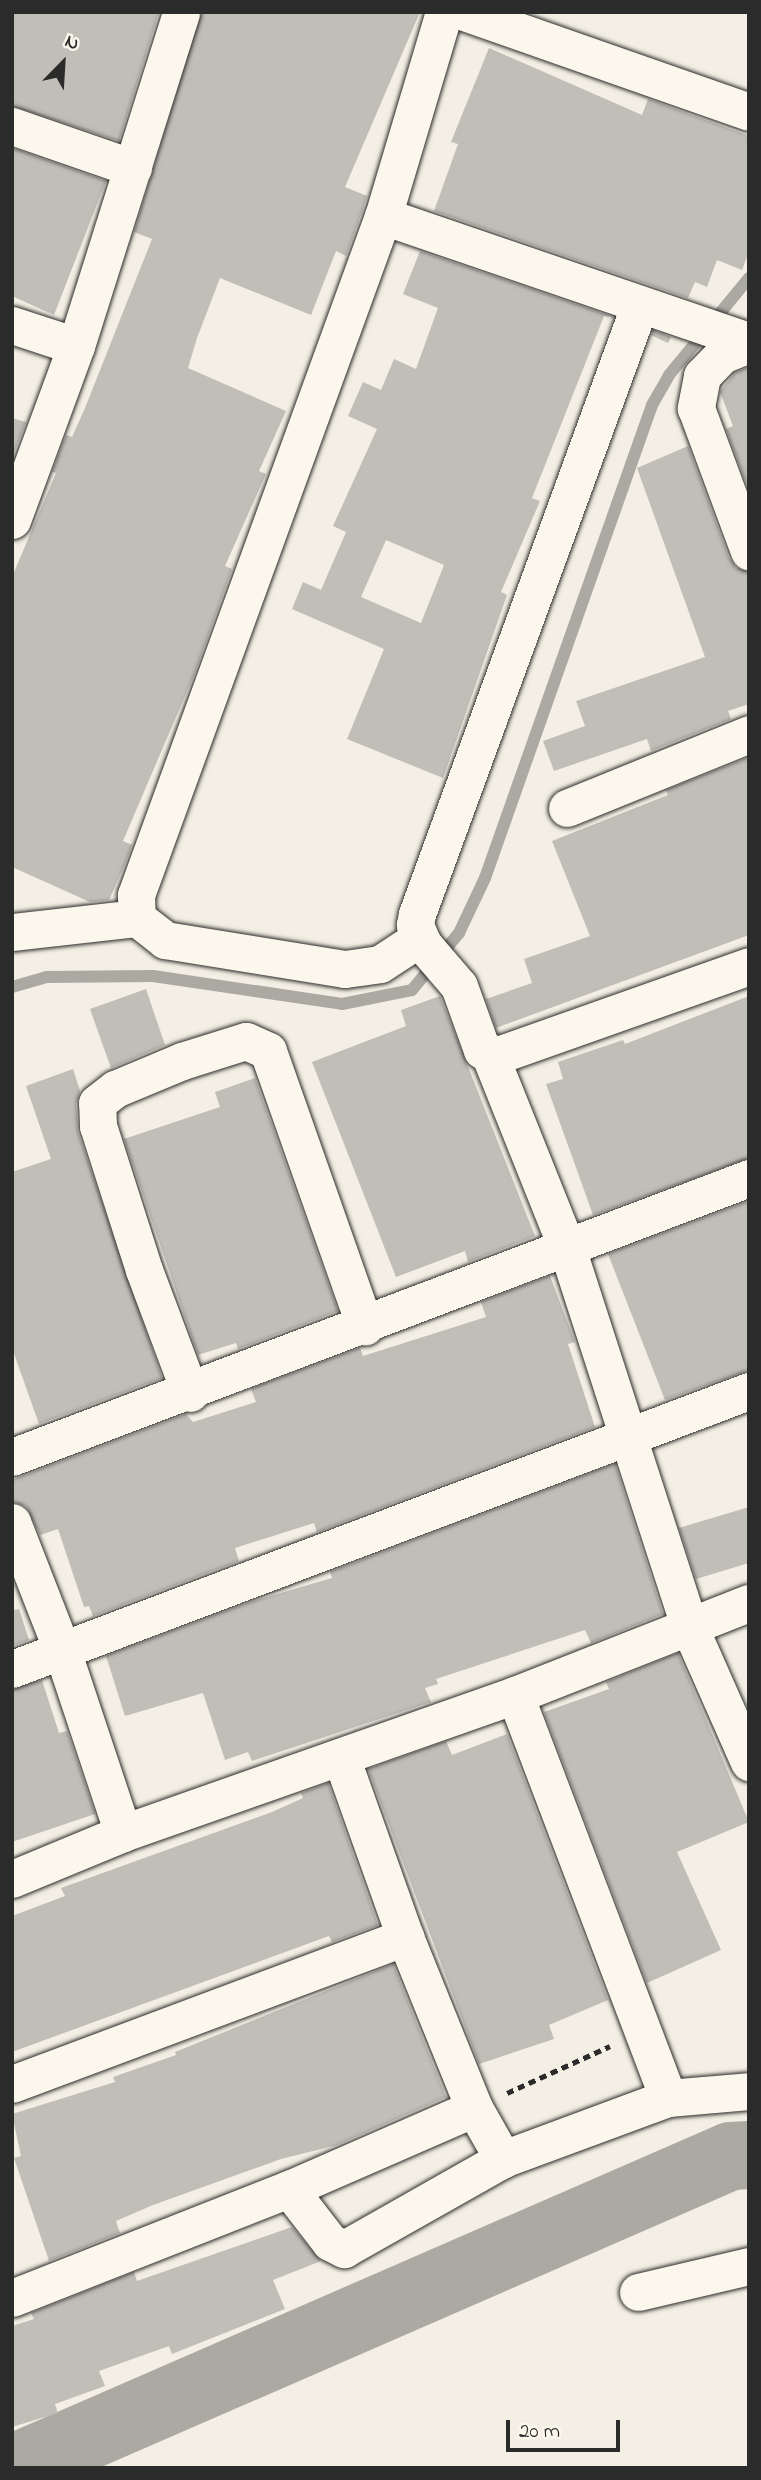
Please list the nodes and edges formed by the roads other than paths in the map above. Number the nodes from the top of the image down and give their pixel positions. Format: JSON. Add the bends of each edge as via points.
{"nodes":[{"id":1,"x":181,"y":12,"type":"edge"},
{"id":2,"x":444,"y":12,"type":"edge"},
{"id":3,"x":464,"y":12,"type":"edge"},
{"id":4,"x":749,"y":111,"type":"edge"},
{"id":5,"x":12,"y":126,"type":"edge"},
{"id":6,"x":133,"y":168,"type":"junction"},
{"id":7,"x":383,"y":216,"type":"junction"},
{"id":8,"x":640,"y":304,"type":"junction"},
{"id":9,"x":12,"y":325,"type":"edge"},
{"id":10,"x":742,"y":340,"type":"edge"},
{"id":11,"x":76,"y":346,"type":"junction"},
{"id":12,"x":12,"y":520,"type":"edge"},
{"id":13,"x":749,"y":551,"type":"edge"},
{"id":14,"x":749,"y":734,"type":"edge"},
{"id":15,"x":567,"y":808,"type":"dead end"},
{"id":16,"x":137,"y":918,"type":"junction"},
{"id":17,"x":12,"y":932,"type":"edge"},
{"id":18,"x":426,"y":947,"type":"junction"},
{"id":19,"x":749,"y":966,"type":"edge"},
{"id":20,"x":489,"y":1053,"type":"junction"},
{"id":21,"x":749,"y":1178,"type":"edge"},
{"id":22,"x":567,"y":1248,"type":"junction"},
{"id":23,"x":365,"y":1326,"type":"junction"},
{"id":24,"x":749,"y":1391,"type":"edge"},
{"id":25,"x":190,"y":1393,"type":"junction"},
{"id":26,"x":627,"y":1438,"type":"junction"},
{"id":27,"x":13,"y":1454,"type":"edge"},
{"id":28,"x":12,"y":1522,"type":"edge"},
{"id":29,"x":749,"y":1602,"type":"edge"},
{"id":30,"x":689,"y":1626,"type":"junction"},
{"id":31,"x":62,"y":1650,"type":"junction"},
{"id":32,"x":12,"y":1669,"type":"edge"},
{"id":33,"x":515,"y":1695,"type":"junction"},
{"id":34,"x":341,"y":1757,"type":"junction"},
{"id":35,"x":749,"y":1762,"type":"edge"},
{"id":36,"x":123,"y":1833,"type":"junction"},
{"id":37,"x":12,"y":1879,"type":"edge"},
{"id":38,"x":405,"y":1937,"type":"junction"},
{"id":39,"x":12,"y":2084,"type":"edge"},
{"id":40,"x":749,"y":2091,"type":"edge"},
{"id":41,"x":668,"y":2098,"type":"junction"},
{"id":42,"x":474,"y":2108,"type":"junction"},
{"id":43,"x":503,"y":2159,"type":"junction"},
{"id":44,"x":289,"y":2189,"type":"junction"},
{"id":45,"x":749,"y":2266,"type":"edge"},
{"id":46,"x":14,"y":2292,"type":"edge"},
{"id":47,"x":639,"y":2292,"type":"dead end"}],
"edges":[{"from":1,"to":6,"type":"street"},
{"from":2,"to":7,"type":"street"},
{"from":3,"to":4,"type":"street"},
{"from":5,"to":6,"type":"street"},
{"from":6,"to":11,"type":"street"},
{"from":7,"to":8,"type":"street"},
{"from":7,"to":16,"type":"street","via":[[136,895]]},
{"from":8,"to":10,"type":"street"},
{"from":8,"to":18,"type":"street","via":[[417,914],[415,925]]},
{"from":9,"to":11,"type":"street"},
{"from":10,"to":13,"type":"street","via":[[702,376],[696,408]]},
{"from":11,"to":12,"type":"street"},
{"from":14,"to":15,"type":"street"},
{"from":16,"to":17,"type":"street"},
{"from":16,"to":18,"type":"street","via":[[165,940],[345,969],[380,964],[415,941]]},
{"from":18,"to":20,"type":"street","via":[[459,986],[482,1049]]},
{"from":19,"to":20,"type":"street","via":[[554,1038],[498,1055]]},
{"from":20,"to":22,"type":"street"},
{"from":21,"to":22,"type":"street"},
{"from":22,"to":23,"type":"street"},
{"from":22,"to":26,"type":"street"},
{"from":23,"to":25,"type":"street"},
{"from":23,"to":25,"type":"street","via":[[268,1051],[246,1041],[182,1061],[115,1089],[97,1103],[99,1126],[144,1270]]},
{"from":24,"to":26,"type":"street"},
{"from":25,"to":27,"type":"street"},
{"from":26,"to":30,"type":"street"},
{"from":26,"to":31,"type":"street"},
{"from":28,"to":31,"type":"street"},
{"from":29,"to":30,"type":"street"},
{"from":30,"to":33,"type":"street"},
{"from":30,"to":35,"type":"street"},
{"from":31,"to":32,"type":"street"},
{"from":31,"to":36,"type":"street"},
{"from":33,"to":34,"type":"street"},
{"from":33,"to":41,"type":"street"},
{"from":34,"to":36,"type":"street"},
{"from":34,"to":38,"type":"street"},
{"from":36,"to":37,"type":"street"},
{"from":38,"to":39,"type":"street"},
{"from":38,"to":42,"type":"street"},
{"from":40,"to":41,"type":"street"},
{"from":41,"to":43,"type":"street"},
{"from":42,"to":43,"type":"street"},
{"from":42,"to":44,"type":"street"},
{"from":43,"to":44,"type":"street","via":[[344,2249],[330,2242]]},
{"from":44,"to":46,"type":"street"},
{"from":45,"to":47,"type":"street"}]}
